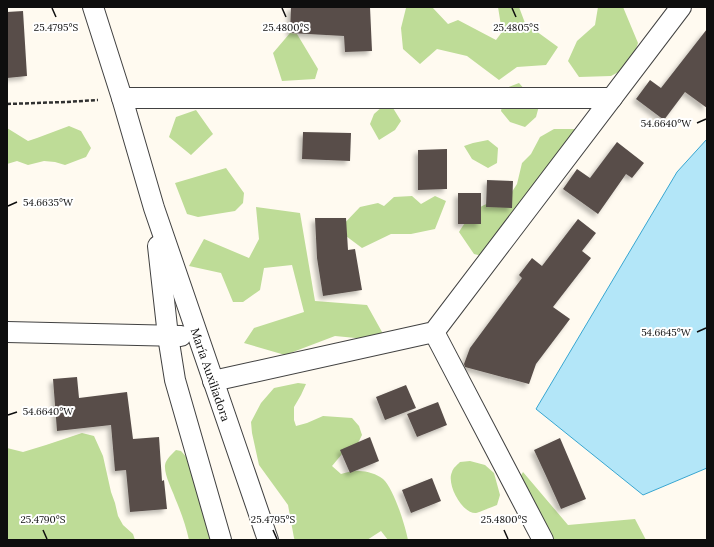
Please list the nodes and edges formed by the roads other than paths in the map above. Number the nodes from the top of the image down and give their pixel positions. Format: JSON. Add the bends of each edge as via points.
{"nodes":[{"id":1,"x":93,"y":7,"type":"edge"},
{"id":2,"x":681,"y":7,"type":"edge"},
{"id":3,"x":122,"y":98,"type":"junction"},
{"id":4,"x":612,"y":98,"type":"junction"},
{"id":5,"x":154,"y":208,"type":"junction"},
{"id":6,"x":7,"y":332,"type":"edge"},
{"id":7,"x":434,"y":332,"type":"junction"},
{"id":8,"x":168,"y":336,"type":"junction"},
{"id":9,"x":198,"y":336,"type":"junction"},
{"id":10,"x":213,"y":381,"type":"junction"},
{"id":11,"x":221,"y":540,"type":"edge"},
{"id":12,"x":268,"y":540,"type":"edge"},
{"id":13,"x":543,"y":540,"type":"edge"}],
"edges":[{"from":1,"to":3,"type":"street","name":"María Auxiliadora"},
{"from":2,"to":4,"type":"street"},
{"from":3,"to":4,"type":"street"},
{"from":3,"to":5,"type":"street","name":"María Auxiliadora"},
{"from":4,"to":7,"type":"street"},
{"from":5,"to":8,"type":"street","name":"María Auxiliadora"},
{"from":5,"to":9,"type":"street","name":"María Auxiliadora"},
{"from":6,"to":8,"type":"street"},
{"from":7,"to":10,"type":"street"},
{"from":7,"to":13,"type":"street"},
{"from":8,"to":9,"type":"street"},
{"from":8,"to":11,"type":"street","name":"María Auxiliadora","via":[[175,380]]},
{"from":9,"to":10,"type":"street","name":"María Auxiliadora"},
{"from":10,"to":12,"type":"street","name":"María Auxiliadora"}]}
